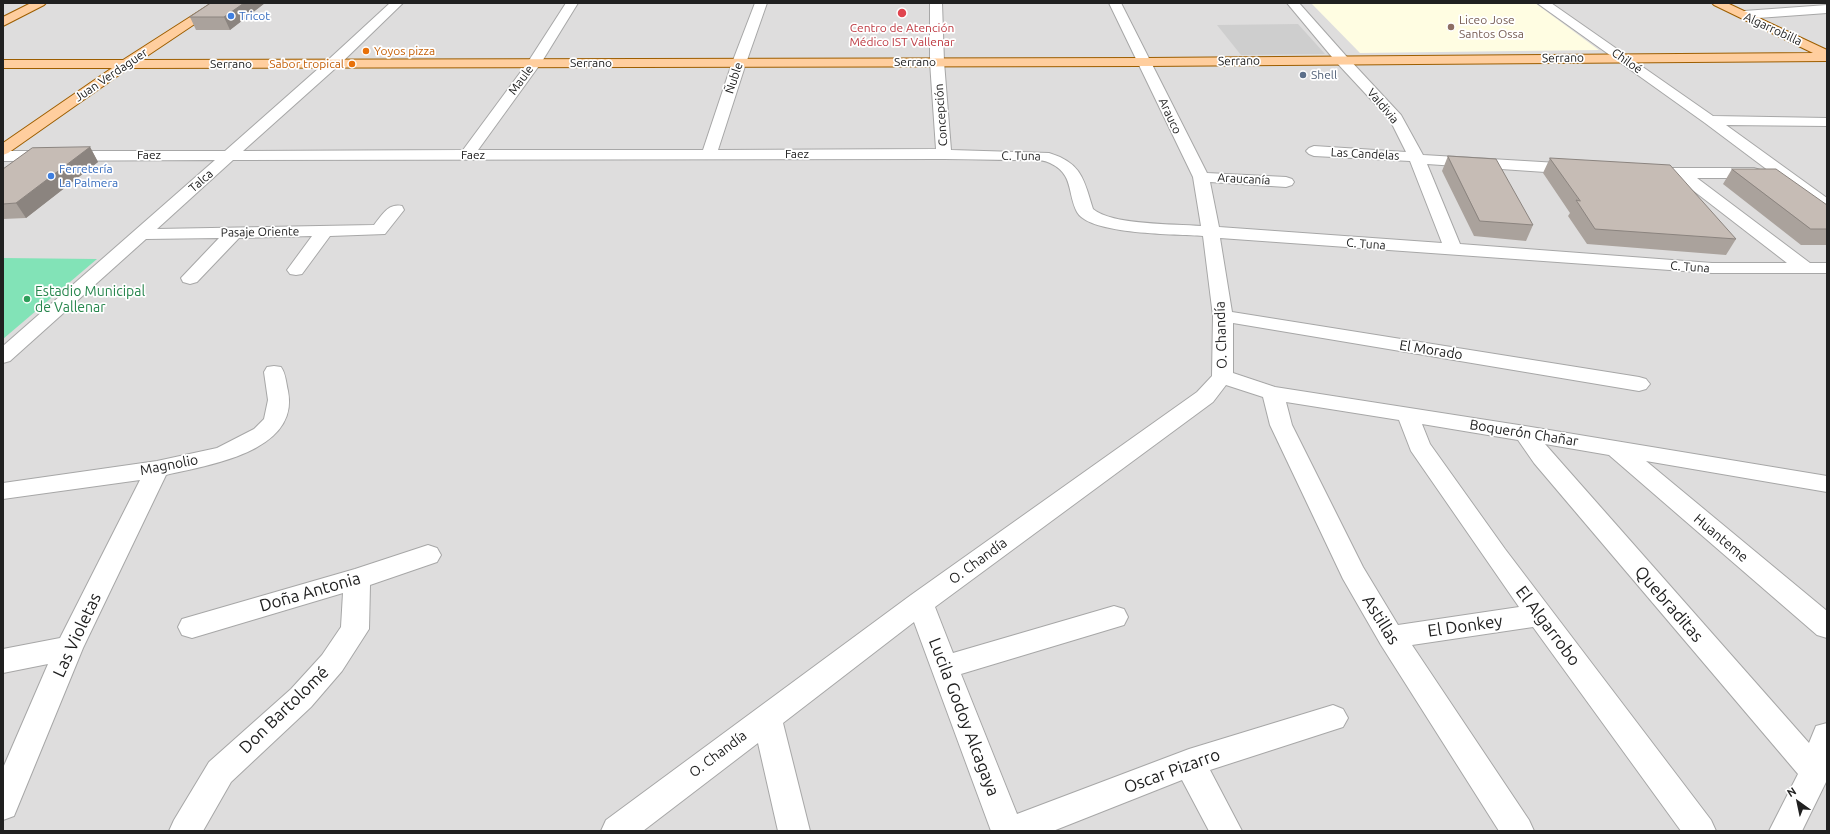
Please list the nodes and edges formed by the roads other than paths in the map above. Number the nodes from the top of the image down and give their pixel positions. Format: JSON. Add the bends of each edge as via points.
{"nodes":[{"id":1,"x":40,"y":3,"type":"edge"},
{"id":2,"x":220,"y":3,"type":"edge"},
{"id":3,"x":397,"y":3,"type":"edge"},
{"id":4,"x":572,"y":3,"type":"edge"},
{"id":5,"x":761,"y":3,"type":"edge"},
{"id":6,"x":936,"y":3,"type":"edge"},
{"id":7,"x":1115,"y":3,"type":"edge"},
{"id":8,"x":1293,"y":3,"type":"edge"},
{"id":9,"x":1543,"y":3,"type":"edge"},
{"id":10,"x":1718,"y":3,"type":"edge"},
{"id":11,"x":1827,"y":9,"type":"edge"},
{"id":12,"x":1744,"y":15,"type":"junction"},
{"id":13,"x":3,"y":22,"type":"edge"},
{"id":14,"x":1827,"y":56,"type":"edge"},
{"id":15,"x":1622,"y":57,"type":"junction"},
{"id":16,"x":1342,"y":60,"type":"junction"},
{"id":17,"x":937,"y":62,"type":"junction"},
{"id":18,"x":1145,"y":62,"type":"junction"},
{"id":19,"x":333,"y":63,"type":"junction"},
{"id":20,"x":534,"y":63,"type":"junction"},
{"id":21,"x":739,"y":63,"type":"junction"},
{"id":22,"x":3,"y":64,"type":"edge"},
{"id":23,"x":126,"y":64,"type":"junction"},
{"id":24,"x":1710,"y":120,"type":"junction"},
{"id":25,"x":1826,"y":122,"type":"dead end"},
{"id":26,"x":3,"y":150,"type":"edge"},
{"id":27,"x":1314,"y":151,"type":"dead end"},
{"id":28,"x":708,"y":154,"type":"junction"},
{"id":29,"x":944,"y":154,"type":"junction"},
{"id":30,"x":230,"y":155,"type":"junction"},
{"id":31,"x":467,"y":155,"type":"junction"},
{"id":32,"x":3,"y":156,"type":"edge"},
{"id":33,"x":1416,"y":158,"type":"junction"},
{"id":34,"x":1586,"y":169,"type":"edge"},
{"id":35,"x":1634,"y":172,"type":"edge"},
{"id":36,"x":1754,"y":172,"type":"edge"},
{"id":37,"x":1681,"y":173,"type":"junction"},
{"id":38,"x":1201,"y":177,"type":"junction"},
{"id":39,"x":1286,"y":182,"type":"dead end"},
{"id":40,"x":1827,"y":206,"type":"edge"},
{"id":41,"x":396,"y":210,"type":"dead end"},
{"id":42,"x":325,"y":231,"type":"junction"},
{"id":43,"x":234,"y":233,"type":"junction"},
{"id":44,"x":1211,"y":233,"type":"junction"},
{"id":45,"x":141,"y":234,"type":"junction"},
{"id":46,"x":1452,"y":249,"type":"junction"},
{"id":47,"x":1806,"y":268,"type":"junction"},
{"id":48,"x":1827,"y":268,"type":"edge"},
{"id":49,"x":296,"y":270,"type":"dead end"},
{"id":50,"x":190,"y":278,"type":"dead end"},
{"id":51,"x":1222,"y":316,"type":"junction"},
{"id":52,"x":3,"y":357,"type":"edge"},
{"id":53,"x":274,"y":372,"type":"dead end"},
{"id":54,"x":1222,"y":377,"type":"junction"},
{"id":55,"x":1639,"y":384,"type":"dead end"},
{"id":56,"x":1273,"y":394,"type":"junction"},
{"id":57,"x":1408,"y":415,"type":"junction"},
{"id":58,"x":1525,"y":433,"type":"junction"},
{"id":59,"x":1616,"y":448,"type":"junction"},
{"id":60,"x":157,"y":469,"type":"junction"},
{"id":61,"x":1827,"y":484,"type":"edge"},
{"id":62,"x":5,"y":494,"type":"edge"},
{"id":63,"x":428,"y":555,"type":"dead end"},
{"id":64,"x":358,"y":579,"type":"junction"},
{"id":65,"x":920,"y":603,"type":"junction"},
{"id":66,"x":1540,"y":615,"type":"junction"},
{"id":67,"x":1114,"y":617,"type":"dead end"},
{"id":68,"x":192,"y":627,"type":"dead end"},
{"id":69,"x":1827,"y":627,"type":"edge"},
{"id":70,"x":1391,"y":637,"type":"junction"},
{"id":71,"x":69,"y":648,"type":"junction"},
{"id":72,"x":3,"y":661,"type":"edge"},
{"id":73,"x":946,"y":667,"type":"junction"},
{"id":74,"x":766,"y":718,"type":"junction"},
{"id":75,"x":1333,"y":718,"type":"dead end"},
{"id":76,"x":1827,"y":736,"type":"edge"},
{"id":77,"x":1189,"y":763,"type":"junction"},
{"id":78,"x":1814,"y":772,"type":"junction"},
{"id":79,"x":3,"y":805,"type":"edge"},
{"id":80,"x":184,"y":831,"type":"edge"},
{"id":81,"x":617,"y":831,"type":"edge"},
{"id":82,"x":794,"y":831,"type":"edge"},
{"id":83,"x":1007,"y":831,"type":"edge"},
{"id":84,"x":1013,"y":831,"type":"edge"},
{"id":85,"x":1226,"y":831,"type":"edge"},
{"id":86,"x":1518,"y":831,"type":"edge"},
{"id":87,"x":1700,"y":831,"type":"edge"},
{"id":88,"x":1785,"y":831,"type":"edge"}],
"edges":[{"from":1,"to":13,"type":"main road"},
{"from":2,"to":23,"type":"main road","name":"Juan Verdaguer"},
{"from":3,"to":19,"type":"street","name":"Talca"},
{"from":4,"to":20,"type":"street","name":"Maule"},
{"from":5,"to":21,"type":"street","name":"Ñuble"},
{"from":6,"to":17,"type":"street","name":"Concepción"},
{"from":7,"to":18,"type":"street","name":"Arauco"},
{"from":8,"to":16,"type":"street","name":"Valdivia"},
{"from":9,"to":15,"type":"street","name":"Chiloé"},
{"from":10,"to":12,"type":"main road","name":"Algarrobilla"},
{"from":11,"to":12,"type":"street"},
{"from":12,"to":14,"type":"main road","name":"Algarrobilla"},
{"from":14,"to":15,"type":"main road","name":"Serrano"},
{"from":15,"to":16,"type":"main road","name":"Serrano"},
{"from":15,"to":24,"type":"street","name":"Chiloé"},
{"from":16,"to":18,"type":"main road","name":"Serrano"},
{"from":16,"to":33,"type":"street","name":"Valdivia","via":[[1396,118]]},
{"from":17,"to":18,"type":"main road","name":"Serrano"},
{"from":17,"to":21,"type":"main road","name":"Serrano"},
{"from":17,"to":29,"type":"street","name":"Concepción"},
{"from":18,"to":38,"type":"street","name":"Arauco"},
{"from":19,"to":20,"type":"main road","name":"Serrano"},
{"from":19,"to":23,"type":"main road","name":"Serrano"},
{"from":19,"to":30,"type":"street","name":"Talca"},
{"from":20,"to":21,"type":"main road","name":"Serrano"},
{"from":20,"to":31,"type":"street","name":"Maule"},
{"from":21,"to":28,"type":"street","name":"Ñuble"},
{"from":22,"to":23,"type":"main road","name":"Serrano"},
{"from":23,"to":26,"type":"main road","name":"Juan Verdaguer"},
{"from":24,"to":25,"type":"street"},
{"from":24,"to":40,"type":"street","name":"Chiloé"},
{"from":27,"to":33,"type":"street","name":"Las Candelas"},
{"from":28,"to":29,"type":"street","name":"Faez"},
{"from":28,"to":31,"type":"street","name":"Faez"},
{"from":29,"to":44,"type":"street","name":"C. Tuna","via":[[1044,156],[1056,159],[1066,164],[1074,173],[1085,211],[1094,219],[1119,225]]},
{"from":30,"to":31,"type":"street","name":"Faez"},
{"from":30,"to":32,"type":"street","name":"Faez"},
{"from":30,"to":45,"type":"street","name":"Talca"},
{"from":33,"to":34,"type":"street","name":"Las Candelas"},
{"from":33,"to":46,"type":"street","name":"Valdivia"},
{"from":35,"to":37,"type":"street"},
{"from":36,"to":37,"type":"street"},
{"from":37,"to":47,"type":"street"},
{"from":38,"to":39,"type":"street","name":"Araucanía"},
{"from":38,"to":44,"type":"street","name":"Arauco"},
{"from":41,"to":42,"type":"street","name":"Pasaje Oriente","via":[[379,230]]},
{"from":42,"to":43,"type":"street","name":"Pasaje Oriente"},
{"from":42,"to":49,"type":"street"},
{"from":43,"to":45,"type":"street","name":"Pasaje Oriente"},
{"from":43,"to":50,"type":"street"},
{"from":44,"to":46,"type":"street","name":"C. Tuna"},
{"from":44,"to":51,"type":"street","name":"O. Chandía"},
{"from":45,"to":52,"type":"street","name":"Talca"},
{"from":46,"to":47,"type":"street","name":"C. Tuna","via":[[1712,268]]},
{"from":47,"to":48,"type":"street","name":"C. Tuna"},
{"from":51,"to":54,"type":"street","name":"O. Chandía"},
{"from":51,"to":55,"type":"street","name":"El Morado"},
{"from":53,"to":60,"type":"street","name":"Magnolio","via":[[279,400],[274,422],[262,434],[223,454]]},
{"from":54,"to":56,"type":"street","name":"Boquerón Chañar"},
{"from":54,"to":65,"type":"street","name":"O. Chandía","via":[[1205,397]]},
{"from":56,"to":57,"type":"street","name":"Boquerón Chañar"},
{"from":56,"to":70,"type":"street","name":"Astillas","via":[[1281,425],[1352,572]]},
{"from":57,"to":58,"type":"street","name":"Boquerón Chañar"},
{"from":57,"to":66,"type":"street","name":"El Algarrobo","via":[[1419,446]]},
{"from":58,"to":59,"type":"street","name":"Boquerón Chañar"},
{"from":58,"to":78,"type":"street","name":"Quebraditas","via":[[1547,463]]},
{"from":59,"to":61,"type":"street","name":"Boquerón Chañar"},
{"from":59,"to":69,"type":"street","name":"Huanteme"},
{"from":60,"to":62,"type":"street","name":"Magnolio"},
{"from":60,"to":71,"type":"street","name":"Las Violetas"},
{"from":63,"to":64,"type":"street","name":"Doña Antonia"},
{"from":64,"to":68,"type":"street","name":"Doña Antonia"},
{"from":64,"to":80,"type":"street","name":"Don Bartolomé","via":[[355,629],[332,663],[301,698],[220,772]]},
{"from":65,"to":73,"type":"street","name":"Lucila Godoy Alcagaya"},
{"from":65,"to":74,"type":"street","name":"O. Chandía"},
{"from":66,"to":70,"type":"street","name":"El Donkey"},
{"from":66,"to":87,"type":"street","name":"El Algarrobo"},
{"from":67,"to":73,"type":"street"},
{"from":70,"to":86,"type":"street","name":"Astillas"},
{"from":71,"to":72,"type":"street"},
{"from":71,"to":79,"type":"street","name":"Las Violetas"},
{"from":73,"to":83,"type":"street","name":"Lucila Godoy Alcagaya"},
{"from":74,"to":81,"type":"street","name":"O. Chandía"},
{"from":74,"to":82,"type":"street"},
{"from":75,"to":77,"type":"street","name":"Oscar Pizarro"},
{"from":76,"to":78,"type":"street"},
{"from":77,"to":84,"type":"street","name":"Oscar Pizarro"},
{"from":77,"to":85,"type":"street"},
{"from":78,"to":88,"type":"street"}]}
